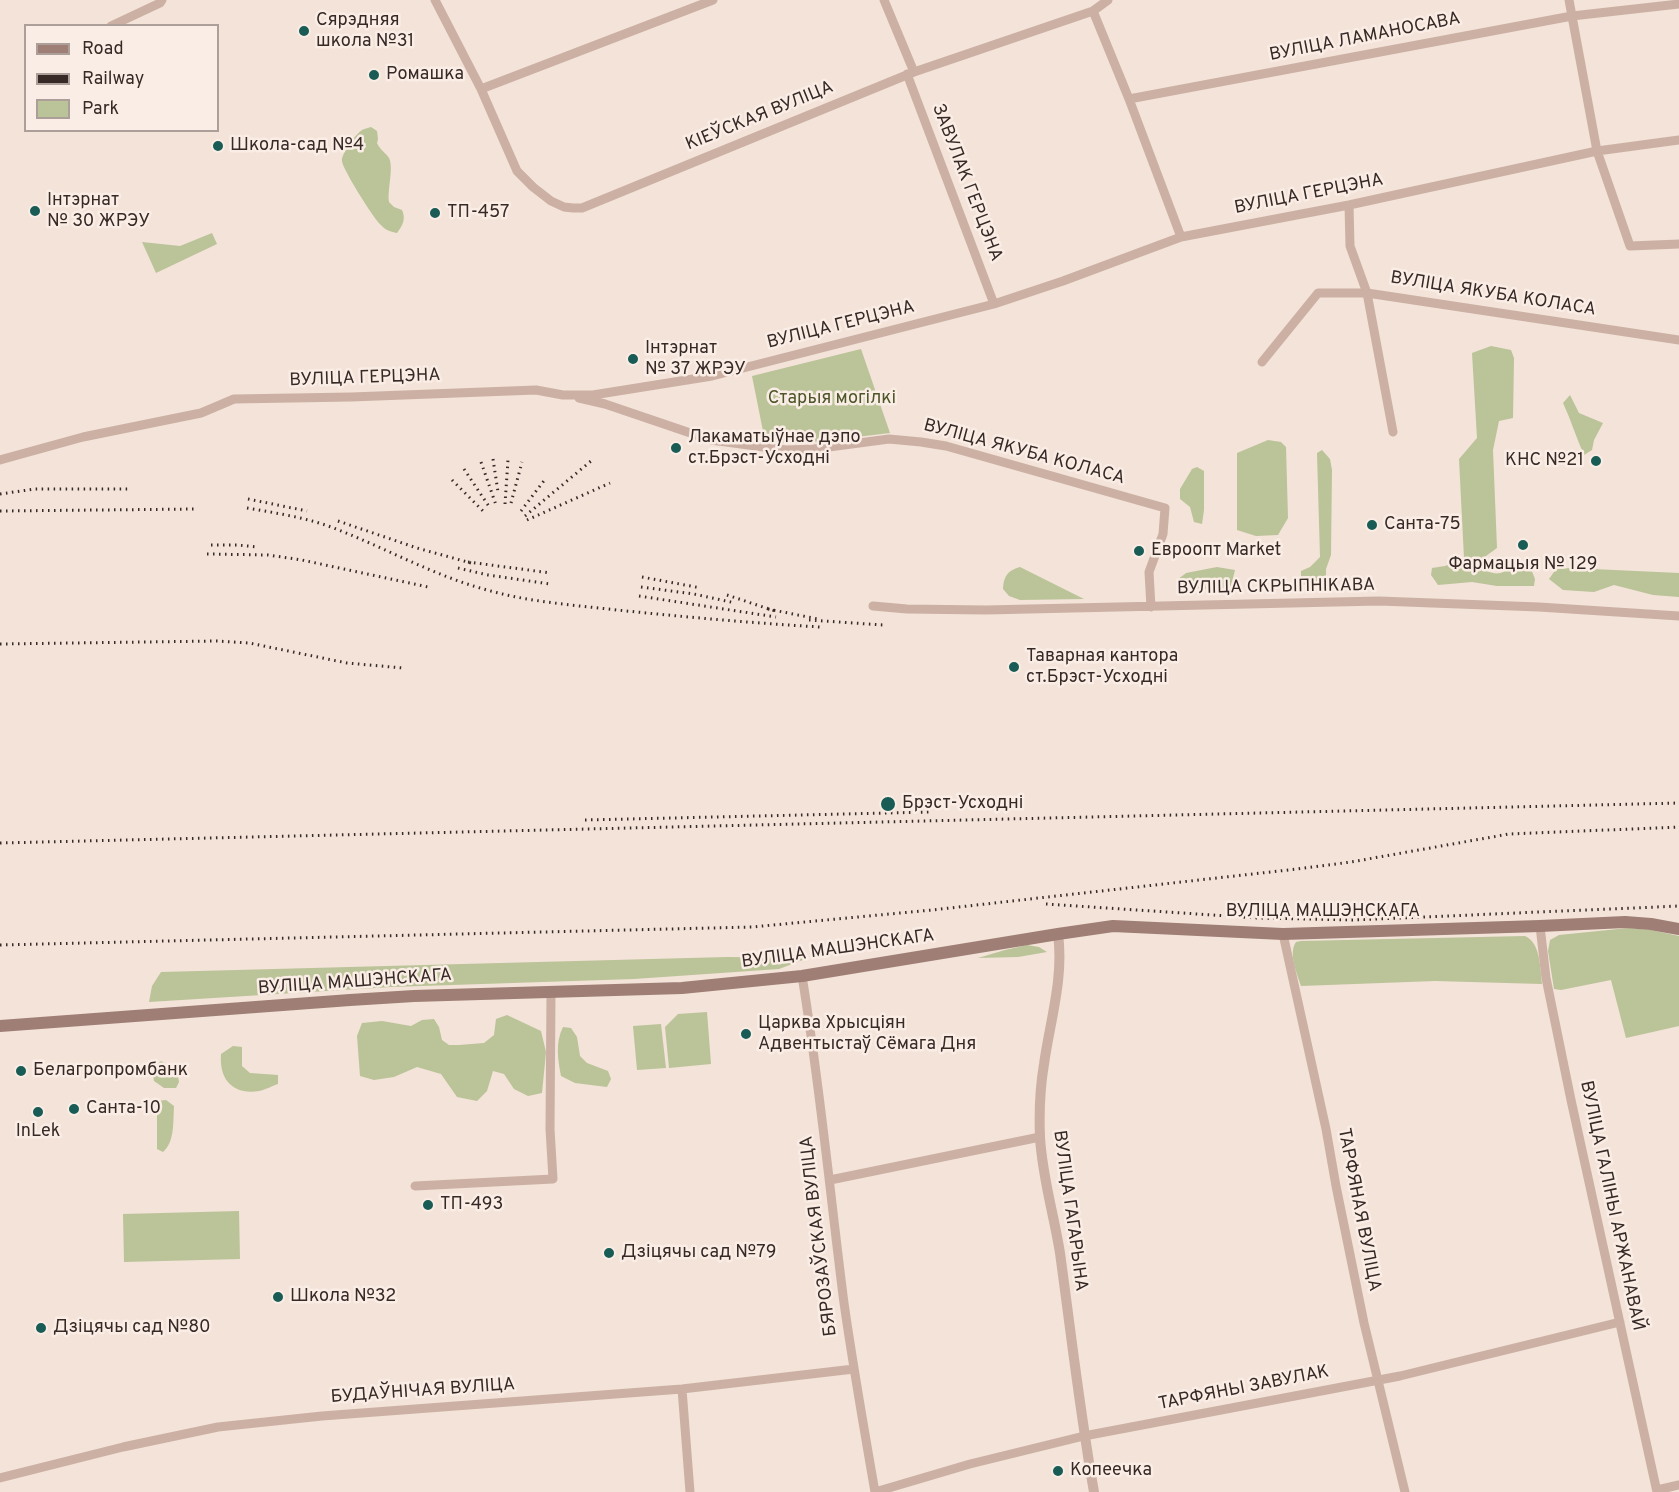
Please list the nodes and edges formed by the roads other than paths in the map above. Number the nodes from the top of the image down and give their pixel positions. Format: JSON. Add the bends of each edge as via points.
{"nodes":[{"id":1,"x":162,"y":0,"type":"edge"},
{"id":2,"x":435,"y":0,"type":"edge"},
{"id":3,"x":713,"y":0,"type":"edge"},
{"id":4,"x":884,"y":0,"type":"edge"},
{"id":5,"x":1108,"y":0,"type":"edge"},
{"id":6,"x":1569,"y":0,"type":"edge"},
{"id":7,"x":1679,"y":4,"type":"edge"},
{"id":8,"x":1093,"y":11,"type":"junction"},
{"id":9,"x":1572,"y":16,"type":"junction"},
{"id":10,"x":115,"y":24,"type":"edge"},
{"id":11,"x":910,"y":73,"type":"junction"},
{"id":12,"x":482,"y":89,"type":"junction"},
{"id":13,"x":1129,"y":99,"type":"junction"},
{"id":14,"x":1679,"y":140,"type":"edge"},
{"id":15,"x":1597,"y":151,"type":"junction"},
{"id":16,"x":1349,"y":205,"type":"junction"},
{"id":17,"x":1181,"y":237,"type":"junction"},
{"id":18,"x":1679,"y":244,"type":"edge"},
{"id":19,"x":1367,"y":293,"type":"junction"},
{"id":20,"x":994,"y":304,"type":"junction"},
{"id":21,"x":1679,"y":340,"type":"edge"},
{"id":22,"x":1262,"y":362,"type":"dead end"},
{"id":23,"x":563,"y":395,"type":"junction"},
{"id":24,"x":1393,"y":432,"type":"dead end"},
{"id":25,"x":0,"y":460,"type":"edge"},
{"id":26,"x":873,"y":606,"type":"dead end"},
{"id":27,"x":1151,"y":607,"type":"junction"},
{"id":28,"x":1679,"y":616,"type":"edge"},
{"id":29,"x":1540,"y":926,"type":"junction"},
{"id":30,"x":1679,"y":929,"type":"edge"},
{"id":31,"x":1058,"y":934,"type":"junction"},
{"id":32,"x":1283,"y":934,"type":"junction"},
{"id":33,"x":802,"y":976,"type":"junction"},
{"id":34,"x":551,"y":992,"type":"junction"},
{"id":35,"x":0,"y":1026,"type":"edge"},
{"id":36,"x":1040,"y":1137,"type":"junction"},
{"id":37,"x":830,"y":1180,"type":"junction"},
{"id":38,"x":415,"y":1186,"type":"dead end"},
{"id":39,"x":1620,"y":1322,"type":"junction"},
{"id":40,"x":854,"y":1370,"type":"junction"},
{"id":41,"x":1377,"y":1380,"type":"junction"},
{"id":42,"x":682,"y":1389,"type":"junction"},
{"id":43,"x":1084,"y":1436,"type":"junction"},
{"id":44,"x":0,"y":1478,"type":"edge"},
{"id":45,"x":1679,"y":1485,"type":"edge"},
{"id":46,"x":1657,"y":1491,"type":"edge"},
{"id":47,"x":690,"y":1492,"type":"edge"},
{"id":48,"x":875,"y":1492,"type":"edge"},
{"id":49,"x":1094,"y":1492,"type":"edge"},
{"id":50,"x":1405,"y":1492,"type":"edge"}],
"edges":[{"from":1,"to":10,"type":"street"},
{"from":2,"to":12,"type":"street","name":"КІЕЎСКАЯ ВУЛІЦА"},
{"from":3,"to":12,"type":"street"},
{"from":4,"to":11,"type":"street","name":"ЗАВУЛАК ГЕРЦЭНА"},
{"from":5,"to":8,"type":"street","name":"КІЕЎСКАЯ ВУЛІЦА"},
{"from":6,"to":9,"type":"street"},
{"from":7,"to":9,"type":"street","name":"ВУЛІЦА ЛАМАНОСАВА"},
{"from":8,"to":11,"type":"street","name":"КІЕЎСКАЯ ВУЛІЦА"},
{"from":8,"to":13,"type":"street"},
{"from":9,"to":13,"type":"street","name":"ВУЛІЦА ЛАМАНОСАВА"},
{"from":9,"to":15,"type":"street"},
{"from":11,"to":12,"type":"street","name":"КІЕЎСКАЯ ВУЛІЦА","via":[[582,208],[551,201],[517,171]]},
{"from":11,"to":20,"type":"street","name":"ЗАВУЛАК ГЕРЦЭНА"},
{"from":13,"to":17,"type":"street"},
{"from":14,"to":15,"type":"street","name":"ВУЛІЦА ГЕРЦЭНА"},
{"from":15,"to":16,"type":"street","name":"ВУЛІЦА ГЕРЦЭНА"},
{"from":15,"to":18,"type":"street","via":[[1630,246]]},
{"from":16,"to":17,"type":"street","name":"ВУЛІЦА ГЕРЦЭНА"},
{"from":16,"to":19,"type":"street","via":[[1350,246]]},
{"from":17,"to":20,"type":"street","name":"ВУЛІЦА ГЕРЦЭНА"},
{"from":19,"to":21,"type":"street","name":"ВУЛІЦА ЯКУБА КОЛАСА"},
{"from":19,"to":22,"type":"street","name":"ВУЛІЦА ЯКУБА КОЛАСА","via":[[1318,293]]},
{"from":19,"to":24,"type":"street"},
{"from":20,"to":23,"type":"street","name":"ВУЛІЦА ГЕРЦЭНА","via":[[712,376],[602,394]]},
{"from":23,"to":25,"type":"street","name":"ВУЛІЦА ГЕРЦЭНА","via":[[536,390],[234,399],[201,413],[83,437]]},
{"from":23,"to":27,"type":"street","name":"ВУЛІЦА ЯКУБА КОЛАСА","via":[[604,404],[711,440],[786,450],[889,439],[929,443],[1166,508],[1163,534],[1149,573]]},
{"from":26,"to":27,"type":"street","name":"ВУЛІЦА СКРЫПНІКАВА","via":[[986,610]]},
{"from":27,"to":28,"type":"street","name":"ВУЛІЦА СКРЫПНІКАВА","via":[[1379,601]]},
{"from":29,"to":30,"type":"main road","name":"ВУЛІЦА МАШЭНСКАГА","via":[[1625,922]]},
{"from":29,"to":32,"type":"main road","name":"ВУЛІЦА МАШЭНСКАГА"},
{"from":29,"to":39,"type":"street","name":"ВУЛІЦА ГАЛІНЫ АРЖАНАВАЙ","via":[[1546,978]]},
{"from":31,"to":32,"type":"main road","name":"ВУЛІЦА МАШЭНСКАГА","via":[[1122,926]]},
{"from":31,"to":33,"type":"main road","name":"ВУЛІЦА МАШЭНСКАГА"},
{"from":31,"to":36,"type":"street","name":"ВУЛІЦА ГАГАРЫНА","via":[[1059,968],[1041,1083]]},
{"from":32,"to":41,"type":"street","name":"ТАРФЯНАЯ ВУЛІЦА"},
{"from":33,"to":34,"type":"main road","name":"ВУЛІЦА МАШЭНСКАГА","via":[[682,988]]},
{"from":33,"to":37,"type":"street","name":"БЯРОЗАЎСКАЯ ВУЛІЦА"},
{"from":34,"to":35,"type":"main road","name":"ВУЛІЦА МАШЭНСКАГА","via":[[350,1000]]},
{"from":34,"to":38,"type":"street","via":[[553,1179]]},
{"from":36,"to":37,"type":"street"},
{"from":36,"to":43,"type":"street","name":"ВУЛІЦА ГАГАРЫНА"},
{"from":37,"to":40,"type":"street","name":"БЯРОЗАЎСКАЯ ВУЛІЦА"},
{"from":39,"to":41,"type":"street","name":"ТАРФЯНЫ ЗАВУЛАК"},
{"from":39,"to":46,"type":"street","name":"ВУЛІЦА ГАЛІНЫ АРЖАНАВАЙ"},
{"from":40,"to":42,"type":"street","name":"БУДАЎНІЧАЯ ВУЛІЦА"},
{"from":40,"to":48,"type":"street","name":"БЯРОЗАЎСКАЯ ВУЛІЦА"},
{"from":41,"to":43,"type":"street","name":"ТАРФЯНЫ ЗАВУЛАК"},
{"from":41,"to":50,"type":"street","name":"ТАРФЯНАЯ ВУЛІЦА"},
{"from":42,"to":44,"type":"street","name":"БУДАЎНІЧАЯ ВУЛІЦА","via":[[218,1427]]},
{"from":42,"to":47,"type":"street"},
{"from":43,"to":48,"type":"street","name":"ТАРФЯНЫ ЗАВУЛАК"},
{"from":43,"to":49,"type":"street","name":"ВУЛІЦА ГАГАРЫНА"},
{"from":45,"to":46,"type":"street"}]}
